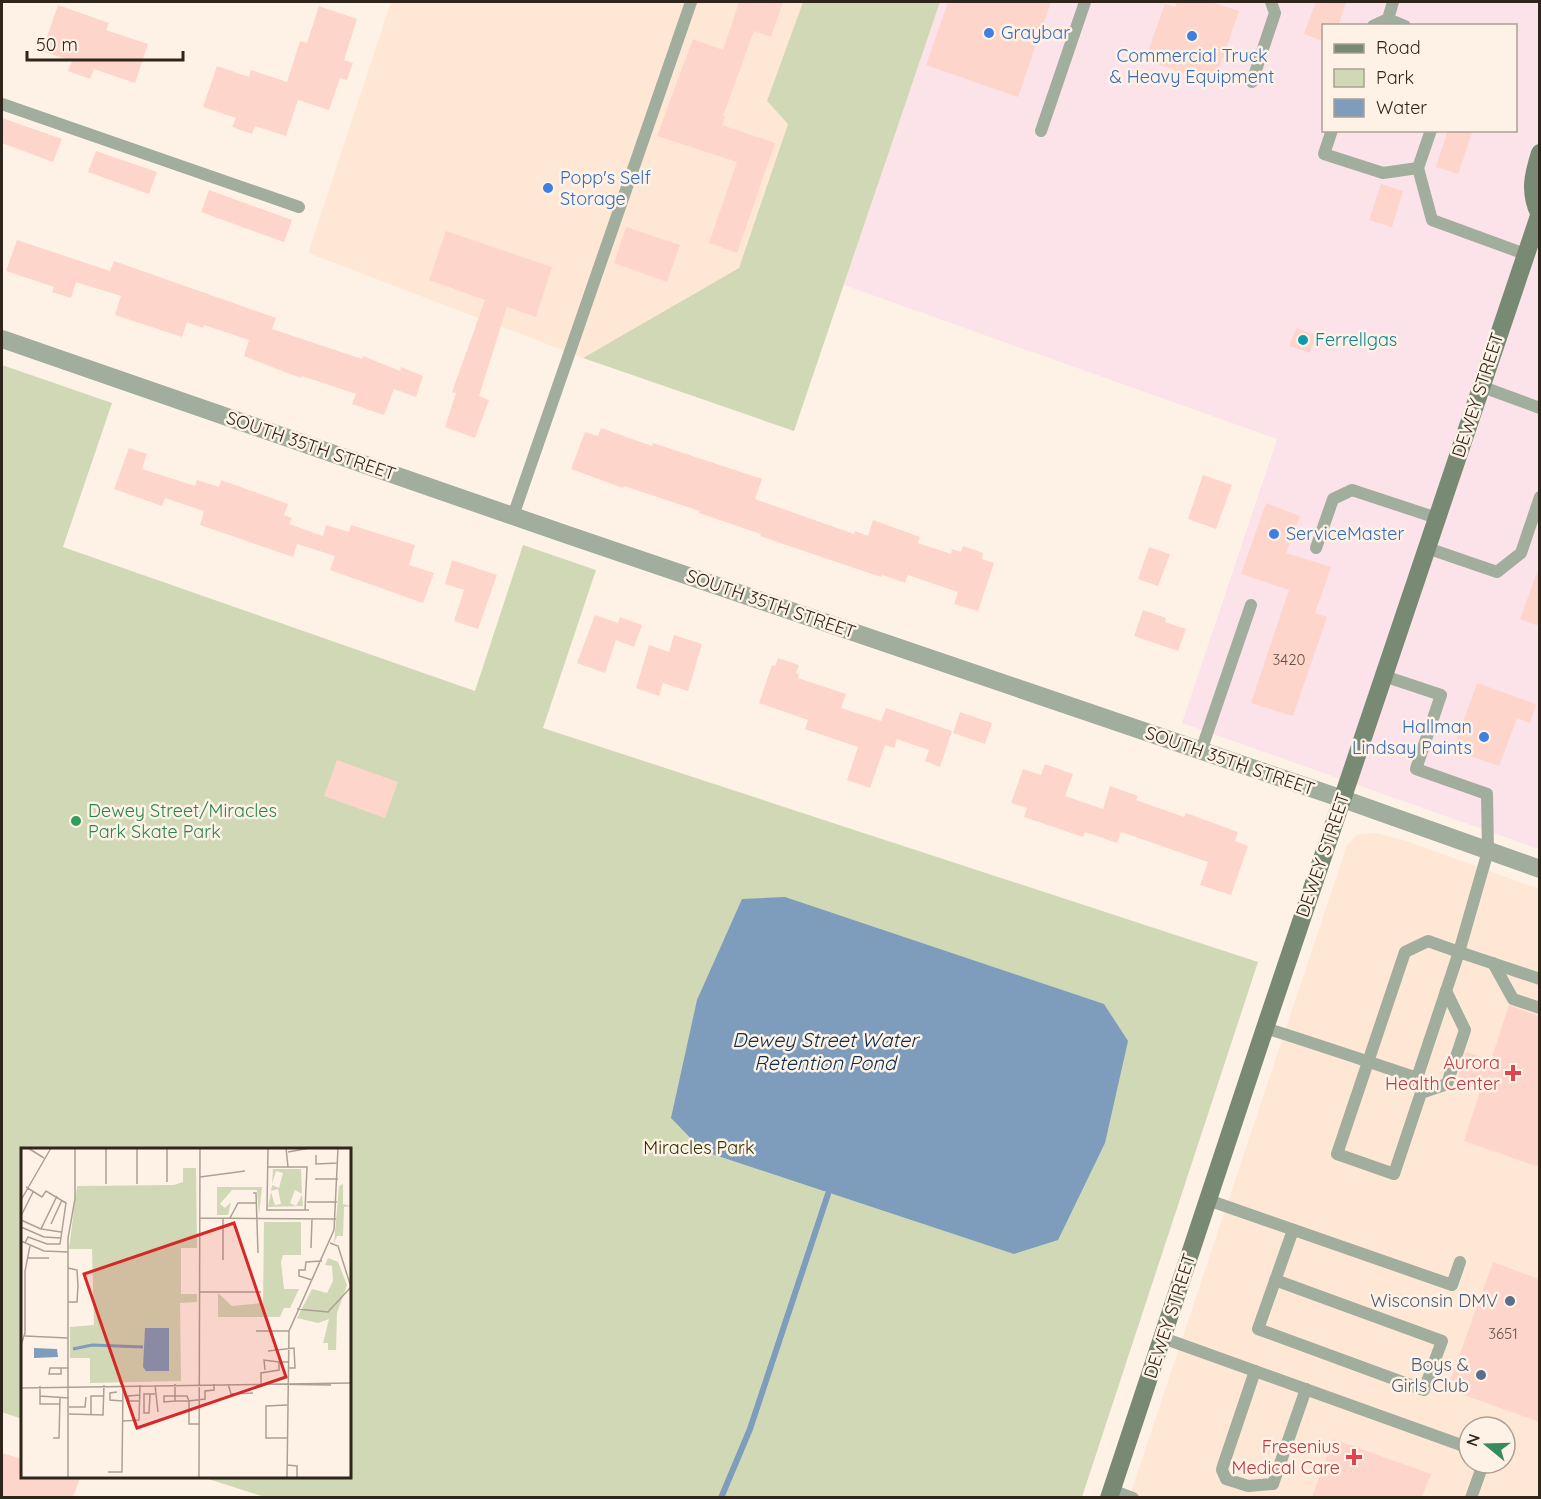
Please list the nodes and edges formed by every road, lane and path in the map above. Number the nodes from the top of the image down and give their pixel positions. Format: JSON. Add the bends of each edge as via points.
{"nodes":[{"id":1,"x":691,"y":2,"type":"edge"},
{"id":2,"x":1085,"y":2,"type":"edge"},
{"id":3,"x":1271,"y":2,"type":"edge"},
{"id":4,"x":1393,"y":2,"type":"edge"},
{"id":5,"x":1388,"y":19,"type":"junction"},
{"id":6,"x":1377,"y":24,"type":"edge"},
{"id":7,"x":1400,"y":24,"type":"edge"},
{"id":8,"x":1252,"y":82,"type":"dead end"},
{"id":9,"x":2,"y":104,"type":"edge"},
{"id":10,"x":1041,"y":131,"type":"dead end"},
{"id":11,"x":1331,"y":132,"type":"edge"},
{"id":12,"x":1430,"y":132,"type":"edge"},
{"id":13,"x":1539,"y":153,"type":"edge"},
{"id":14,"x":1418,"y":168,"type":"junction"},
{"id":15,"x":299,"y":207,"type":"dead end"},
{"id":16,"x":1539,"y":213,"type":"edge"},
{"id":17,"x":1525,"y":254,"type":"junction"},
{"id":18,"x":2,"y":339,"type":"edge"},
{"id":19,"x":1480,"y":386,"type":"junction"},
{"id":20,"x":1539,"y":408,"type":"edge"},
{"id":21,"x":1539,"y":497,"type":"edge"},
{"id":22,"x":513,"y":516,"type":"junction"},
{"id":23,"x":1437,"y":518,"type":"junction"},
{"id":24,"x":1316,"y":548,"type":"dead end"},
{"id":25,"x":1427,"y":548,"type":"junction"},
{"id":26,"x":1251,"y":605,"type":"dead end"},
{"id":27,"x":1384,"y":676,"type":"junction"},
{"id":28,"x":1201,"y":751,"type":"junction"},
{"id":29,"x":1343,"y":799,"type":"junction"},
{"id":30,"x":1488,"y":851,"type":"junction"},
{"id":31,"x":1539,"y":869,"type":"edge"},
{"id":32,"x":1459,"y":952,"type":"junction"},
{"id":33,"x":1493,"y":963,"type":"junction"},
{"id":34,"x":1539,"y":979,"type":"edge"},
{"id":35,"x":1446,"y":991,"type":"junction"},
{"id":36,"x":1539,"y":1008,"type":"edge"},
{"id":37,"x":1265,"y":1028,"type":"junction"},
{"id":38,"x":1368,"y":1062,"type":"junction"},
{"id":39,"x":1417,"y":1078,"type":"junction"},
{"id":40,"x":1421,"y":1093,"type":"junction"},
{"id":41,"x":1208,"y":1200,"type":"junction"},
{"id":42,"x":1293,"y":1230,"type":"junction"},
{"id":43,"x":1460,"y":1262,"type":"dead end"},
{"id":44,"x":1275,"y":1280,"type":"junction"},
{"id":45,"x":1163,"y":1338,"type":"junction"},
{"id":46,"x":1255,"y":1371,"type":"junction"},
{"id":47,"x":1306,"y":1389,"type":"junction"},
{"id":48,"x":1457,"y":1444,"type":"edge"},
{"id":49,"x":1479,"y":1475,"type":"edge"},
{"id":50,"x":1110,"y":1494,"type":"edge"},
{"id":51,"x":1133,"y":1497,"type":"edge"},
{"id":52,"x":1471,"y":1497,"type":"edge"}],
"edges":[{"from":1,"to":22,"type":"lane"},
{"from":2,"to":10,"type":"lane"},
{"from":3,"to":8,"type":"lane","via":[[1275,13]]},
{"from":4,"to":5,"type":"lane"},
{"from":5,"to":6,"type":"lane"},
{"from":5,"to":7,"type":"lane"},
{"from":9,"to":15,"type":"lane"},
{"from":11,"to":14,"type":"lane","via":[[1324,154],[1383,173]]},
{"from":12,"to":14,"type":"lane"},
{"from":13,"to":16,"type":"street","name":"DEWEY STREET","via":[[1532,188]]},
{"from":14,"to":17,"type":"lane","via":[[1432,220]]},
{"from":16,"to":17,"type":"street","name":"DEWEY STREET"},
{"from":17,"to":19,"type":"street","name":"DEWEY STREET"},
{"from":18,"to":22,"type":"street","name":"SOUTH 35TH STREET"},
{"from":19,"to":20,"type":"lane"},
{"from":19,"to":23,"type":"street","name":"DEWEY STREET"},
{"from":21,"to":25,"type":"lane","via":[[1521,553],[1497,572]]},
{"from":22,"to":28,"type":"street","name":"SOUTH 35TH STREET"},
{"from":23,"to":24,"type":"lane","via":[[1352,490],[1333,499]]},
{"from":23,"to":25,"type":"street","name":"DEWEY STREET"},
{"from":25,"to":27,"type":"street","name":"DEWEY STREET"},
{"from":26,"to":28,"type":"lane"},
{"from":27,"to":29,"type":"street","name":"DEWEY STREET"},
{"from":27,"to":30,"type":"lane","via":[[1441,694],[1416,769],[1487,794]]},
{"from":28,"to":29,"type":"street","name":"SOUTH 35TH STREET"},
{"from":29,"to":30,"type":"street","name":"SOUTH 35TH STREET"},
{"from":29,"to":37,"type":"street","name":"DEWEY STREET"},
{"from":30,"to":31,"type":"street","name":"SOUTH 35TH STREET"},
{"from":30,"to":32,"type":"lane"},
{"from":32,"to":33,"type":"lane"},
{"from":32,"to":35,"type":"lane"},
{"from":32,"to":38,"type":"lane","via":[[1428,941],[1405,952]]},
{"from":33,"to":34,"type":"lane"},
{"from":33,"to":36,"type":"lane","via":[[1513,999]]},
{"from":35,"to":39,"type":"lane"},
{"from":35,"to":40,"type":"lane","via":[[1465,1030],[1447,1084]]},
{"from":37,"to":38,"type":"lane"},
{"from":37,"to":41,"type":"street","name":"DEWEY STREET"},
{"from":38,"to":39,"type":"lane"},
{"from":38,"to":40,"type":"lane","via":[[1337,1154],[1394,1174]]},
{"from":39,"to":40,"type":"lane"},
{"from":41,"to":42,"type":"lane"},
{"from":41,"to":45,"type":"street","name":"DEWEY STREET"},
{"from":42,"to":43,"type":"lane","via":[[1452,1286]]},
{"from":42,"to":44,"type":"lane"},
{"from":44,"to":44,"type":"lane","via":[[1258,1329],[1424,1390],[1442,1341]]},
{"from":45,"to":46,"type":"lane"},
{"from":45,"to":50,"type":"street","name":"DEWEY STREET"},
{"from":46,"to":47,"type":"lane"},
{"from":46,"to":47,"type":"lane","via":[[1223,1466],[1226,1479],[1257,1487],[1273,1484]]},
{"from":47,"to":48,"type":"lane"},
{"from":49,"to":52,"type":"lane"},
{"from":50,"to":51,"type":"lane"}]}
